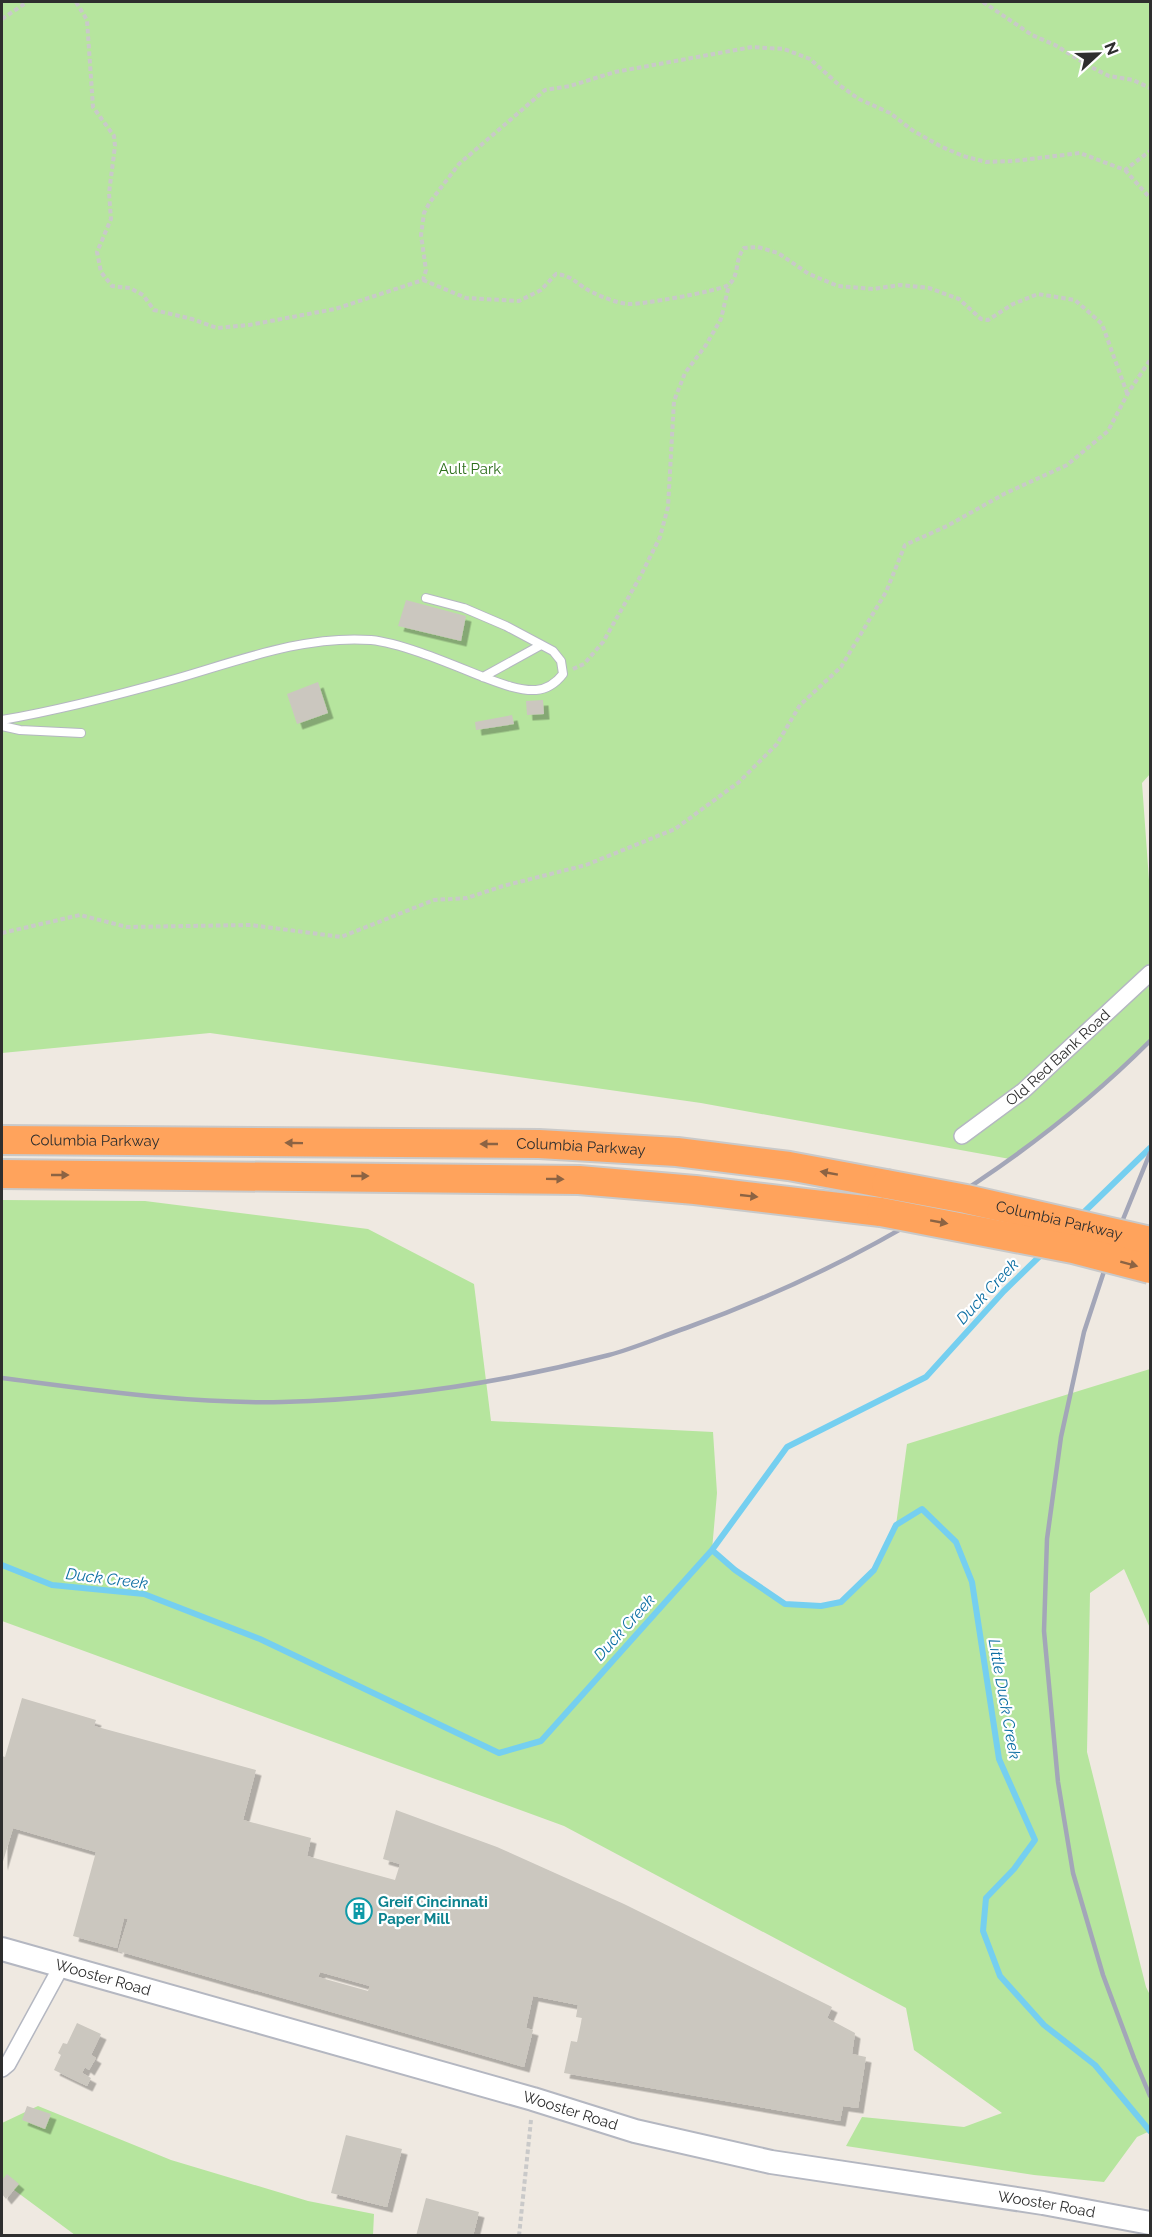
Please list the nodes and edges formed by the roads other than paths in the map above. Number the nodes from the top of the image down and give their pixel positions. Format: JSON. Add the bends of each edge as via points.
{"nodes":[{"id":1,"x":426,"y":598,"type":"dead end"},
{"id":2,"x":541,"y":645,"type":"junction"},
{"id":3,"x":483,"y":677,"type":"junction"},
{"id":4,"x":2,"y":720,"type":"edge"},
{"id":5,"x":2,"y":726,"type":"edge"},
{"id":6,"x":81,"y":733,"type":"dead end"},
{"id":7,"x":1150,"y":973,"type":"edge"},
{"id":8,"x":963,"y":1136,"type":"dead end"},
{"id":9,"x":2,"y":1140,"type":"edge"},
{"id":10,"x":2,"y":1174,"type":"edge"},
{"id":11,"x":1150,"y":1241,"type":"edge"},
{"id":12,"x":1150,"y":1269,"type":"edge"},
{"id":13,"x":2,"y":1949,"type":"edge"},
{"id":14,"x":61,"y":1966,"type":"junction"},
{"id":15,"x":2,"y":2069,"type":"edge"},
{"id":16,"x":1150,"y":2223,"type":"edge"}],
"edges":[{"from":1,"to":2,"type":"lane","via":[[464,608]]},
{"from":2,"to":3,"type":"lane"},
{"from":2,"to":3,"type":"lane","via":[[561,661],[563,674],[555,684],[536,690],[501,685]]},
{"from":3,"to":4,"type":"lane","via":[[400,647],[372,640],[340,640],[242,658],[115,694]]},
{"from":5,"to":6,"type":"lane"},
{"from":7,"to":8,"type":"street","name":"Old Red Bank Road","via":[[1023,1091]]},
{"from":11,"to":9,"type":"highway","name":"Columbia Parkway","one_way":true,"bridge":true,"via":[[966,1199],[789,1166],[677,1152],[539,1144]]},
{"from":10,"to":12,"type":"highway","name":"Columbia Parkway","one_way":true,"bridge":true,"via":[[579,1180],[881,1212],[1073,1249]]},
{"from":13,"to":14,"type":"street","name":"Wooster Road"},
{"from":14,"to":15,"type":"street"},
{"from":14,"to":16,"type":"street","name":"Wooster Road","via":[[533,2098],[635,2131],[771,2162]]}]}
